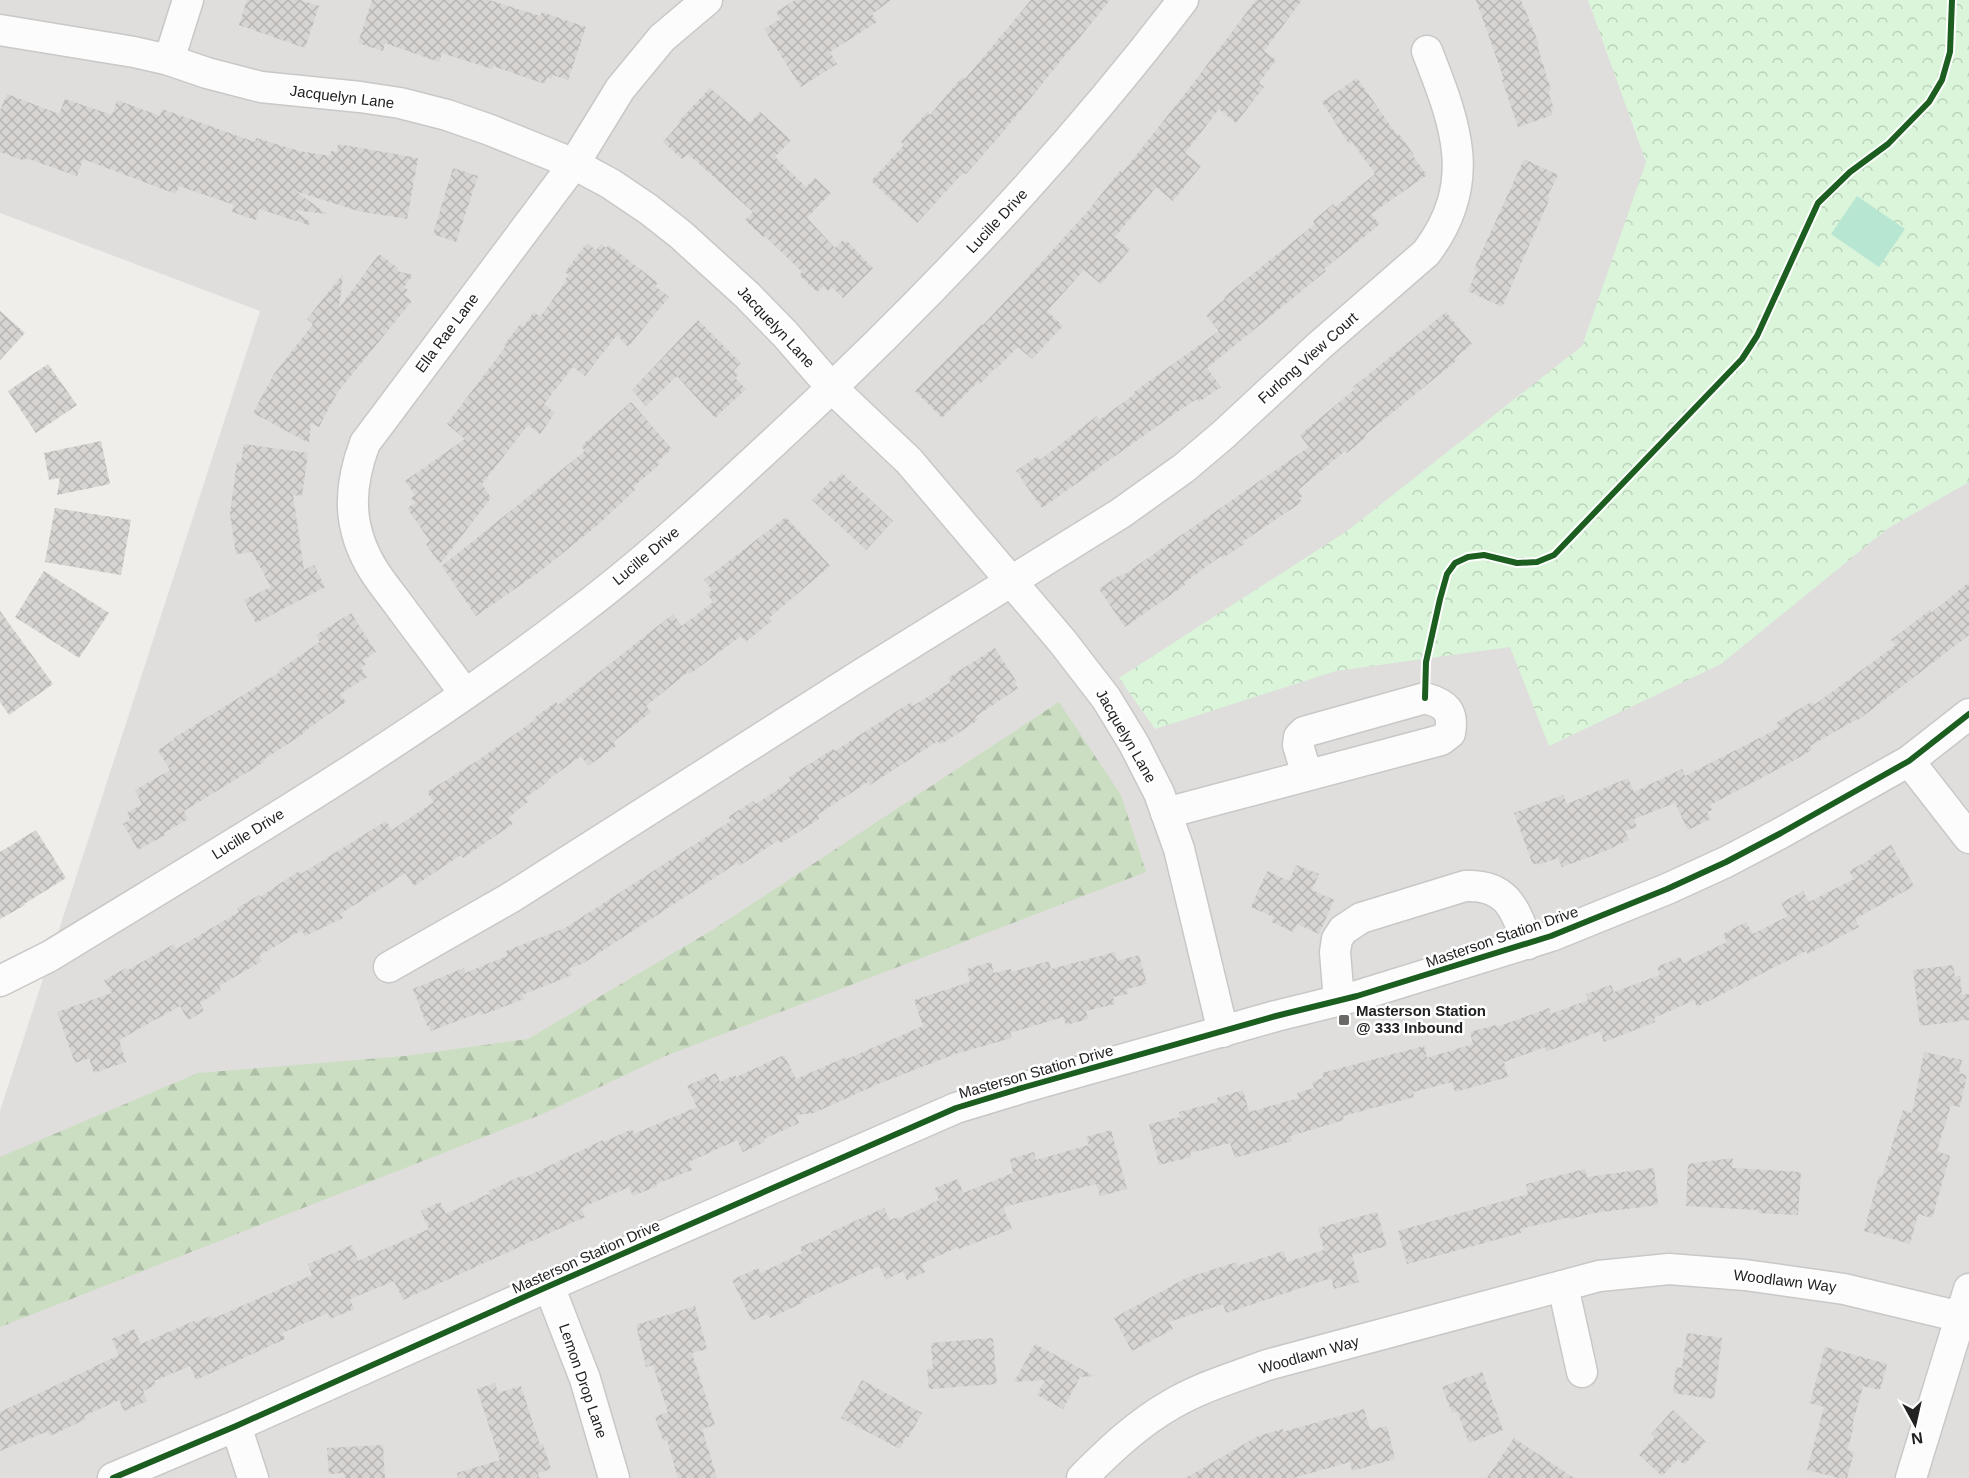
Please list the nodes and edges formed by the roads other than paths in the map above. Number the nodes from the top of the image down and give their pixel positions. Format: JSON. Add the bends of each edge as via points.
{"nodes":[{"id":1,"x":188,"y":0,"type":"edge"},
{"id":2,"x":707,"y":0,"type":"edge"},
{"id":3,"x":1183,"y":0,"type":"edge"},
{"id":4,"x":0,"y":30,"type":"edge"},
{"id":5,"x":1427,"y":51,"type":"dead end"},
{"id":6,"x":170,"y":60,"type":"junction"},
{"id":7,"x":574,"y":165,"type":"junction"},
{"id":8,"x":832,"y":388,"type":"junction"},
{"id":9,"x":1012,"y":582,"type":"junction"},
{"id":10,"x":465,"y":693,"type":"junction"},
{"id":11,"x":1969,"y":714,"type":"edge"},
{"id":12,"x":1909,"y":760,"type":"junction"},
{"id":13,"x":1307,"y":775,"type":"dead end"},
{"id":14,"x":1166,"y":813,"type":"junction"},
{"id":15,"x":1969,"y":838,"type":"edge"},
{"id":16,"x":1528,"y":944,"type":"junction"},
{"id":17,"x":389,"y":967,"type":"dead end"},
{"id":18,"x":0,"y":981,"type":"edge"},
{"id":19,"x":1339,"y":1000,"type":"junction"},
{"id":20,"x":1222,"y":1032,"type":"junction"},
{"id":21,"x":549,"y":1286,"type":"junction"},
{"id":22,"x":1563,"y":1286,"type":"junction"},
{"id":23,"x":1969,"y":1289,"type":"edge"},
{"id":24,"x":1965,"y":1318,"type":"edge"},
{"id":25,"x":1582,"y":1371,"type":"dead end"},
{"id":26,"x":236,"y":1425,"type":"junction"},
{"id":27,"x":113,"y":1478,"type":"edge"},
{"id":28,"x":253,"y":1478,"type":"edge"},
{"id":29,"x":614,"y":1478,"type":"edge"},
{"id":30,"x":1082,"y":1478,"type":"edge"},
{"id":31,"x":1911,"y":1478,"type":"edge"}],
"edges":[{"from":1,"to":6,"type":"street"},
{"from":2,"to":7,"type":"street","name":"Ella Rae Lane","via":[[642,60]]},
{"from":3,"to":8,"type":"street","name":"Lucille Drive","via":[[1023,195]]},
{"from":4,"to":6,"type":"street","name":"Jacquelyn Lane"},
{"from":5,"to":9,"type":"street","name":"Furlong View Court","via":[[1445,96],[1458,148],[1459,172],[1450,215],[1426,253],[1184,468]]},
{"from":6,"to":7,"type":"street","name":"Jacquelyn Lane","via":[[261,87],[400,103],[447,115]]},
{"from":7,"to":8,"type":"street","name":"Jacquelyn Lane","via":[[611,184],[689,242],[747,295]]},
{"from":7,"to":10,"type":"street","name":"Ella Rae Lane","via":[[365,443],[353,481],[355,523],[374,571]]},
{"from":8,"to":9,"type":"street","name":"Jacquelyn Lane","via":[[909,461]]},
{"from":8,"to":10,"type":"street","name":"Lucille Drive","via":[[645,559],[577,614]]},
{"from":9,"to":14,"type":"street","name":"Jacquelyn Lane","via":[[1106,698],[1138,751]]},
{"from":9,"to":17,"type":"street","name":"Furlong View Court","via":[[510,898]]},
{"from":10,"to":18,"type":"street","name":"Lucille Drive","via":[[402,738],[218,853],[50,956]]},
{"from":11,"to":12,"type":"street","name":"Masterson Station Drive"},
{"from":12,"to":15,"type":"street"},
{"from":12,"to":16,"type":"street","name":"Masterson Station Drive","via":[[1726,862]]},
{"from":13,"to":14,"type":"street"},
{"from":14,"to":20,"type":"street","name":"Jacquelyn Lane","via":[[1179,849]]},
{"from":16,"to":19,"type":"street","name":"Masterson Station Drive"},
{"from":16,"to":19,"type":"street","via":[[1506,898],[1488,888],[1465,886],[1362,918],[1343,930],[1335,952]]},
{"from":19,"to":20,"type":"street","name":"Masterson Station Drive"},
{"from":20,"to":21,"type":"street","name":"Masterson Station Drive","via":[[956,1108]]},
{"from":21,"to":26,"type":"street","name":"Masterson Station Drive"},
{"from":21,"to":29,"type":"street","name":"Lemon Drop Lane","via":[[585,1379]]},
{"from":22,"to":24,"type":"street","name":"Woodlawn Way","via":[[1599,1276],[1680,1269],[1844,1289]]},
{"from":22,"to":25,"type":"street"},
{"from":22,"to":30,"type":"street","name":"Woodlawn Way","via":[[1267,1365],[1217,1384],[1147,1420]]},
{"from":23,"to":24,"type":"street"},
{"from":24,"to":31,"type":"street"},
{"from":26,"to":27,"type":"street","name":"Masterson Station Drive"},
{"from":26,"to":28,"type":"street"}]}
